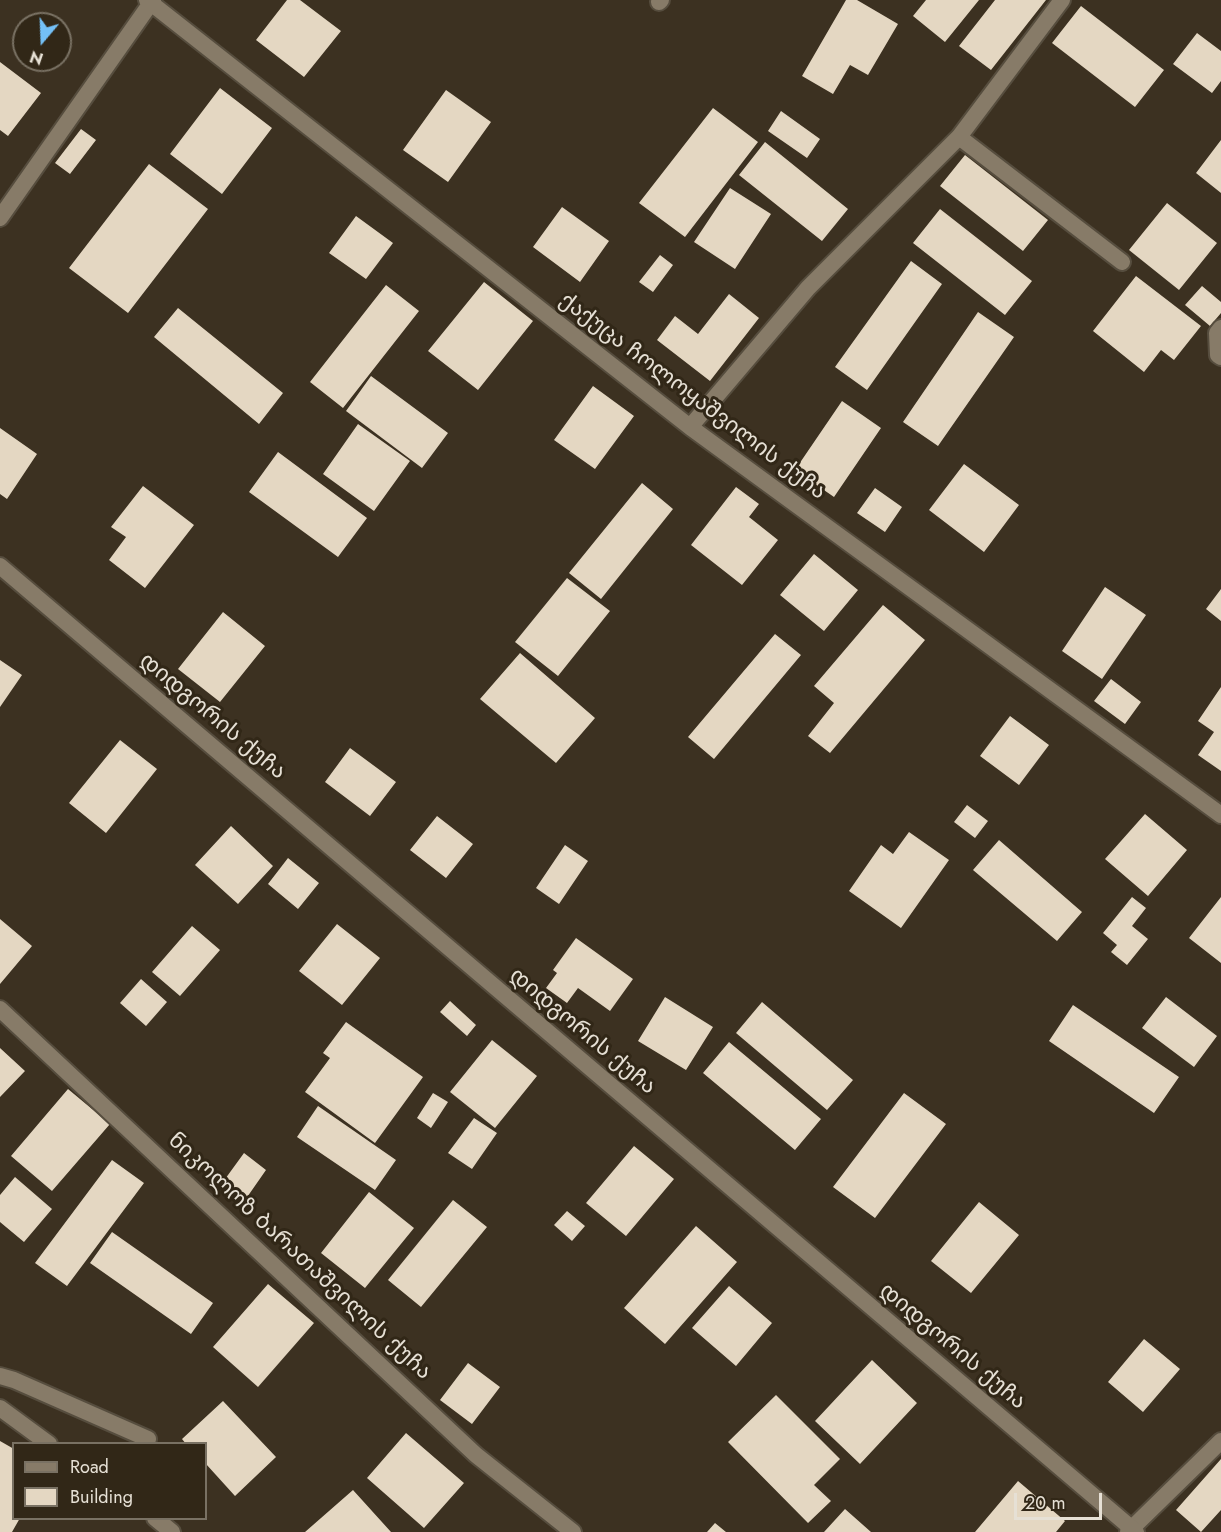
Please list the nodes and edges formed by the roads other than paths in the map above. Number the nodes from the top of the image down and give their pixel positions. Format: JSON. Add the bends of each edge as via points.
{"nodes":[{"id":1,"x":1062,"y":0,"type":"edge"},
{"id":2,"x":150,"y":1,"type":"edge"},
{"id":3,"x":959,"y":137,"type":"junction"},
{"id":4,"x":0,"y":218,"type":"edge"},
{"id":5,"x":1122,"y":262,"type":"dead end"},
{"id":6,"x":1221,"y":328,"type":"edge"},
{"id":7,"x":1221,"y":357,"type":"edge"},
{"id":8,"x":690,"y":427,"type":"junction"},
{"id":9,"x":0,"y":566,"type":"edge"},
{"id":10,"x":1221,"y":815,"type":"edge"},
{"id":11,"x":0,"y":1008,"type":"edge"},
{"id":12,"x":0,"y":1376,"type":"edge"},
{"id":13,"x":0,"y":1408,"type":"edge"},
{"id":14,"x":148,"y":1439,"type":"dead end"},
{"id":15,"x":1221,"y":1441,"type":"edge"},
{"id":16,"x":48,"y":1442,"type":"edge"},
{"id":17,"x":157,"y":1520,"type":"edge"},
{"id":18,"x":1132,"y":1531,"type":"edge"},
{"id":19,"x":172,"y":1532,"type":"edge"},
{"id":20,"x":573,"y":1532,"type":"edge"}],
"edges":[{"from":1,"to":3,"type":"street"},
{"from":2,"to":4,"type":"street"},
{"from":2,"to":8,"type":"street","name":"ქაქუცა ჩოლოყაშვილის ქუჩა"},
{"from":3,"to":5,"type":"street"},
{"from":3,"to":8,"type":"street","via":[[808,288]]},
{"from":6,"to":7,"type":"street","via":[[1217,333]]},
{"from":8,"to":10,"type":"street","name":"ქაქუცა ჩოლოყაშვილის ქუჩა"},
{"from":9,"to":18,"type":"street","name":"დიდგორის ქუჩა"},
{"from":11,"to":20,"type":"street","name":"ნიკოლოზ ბარათაშვილის ქუჩა","via":[[476,1455]]},
{"from":12,"to":14,"type":"street"},
{"from":13,"to":16,"type":"street"},
{"from":15,"to":18,"type":"street"},
{"from":17,"to":19,"type":"street"}]}
